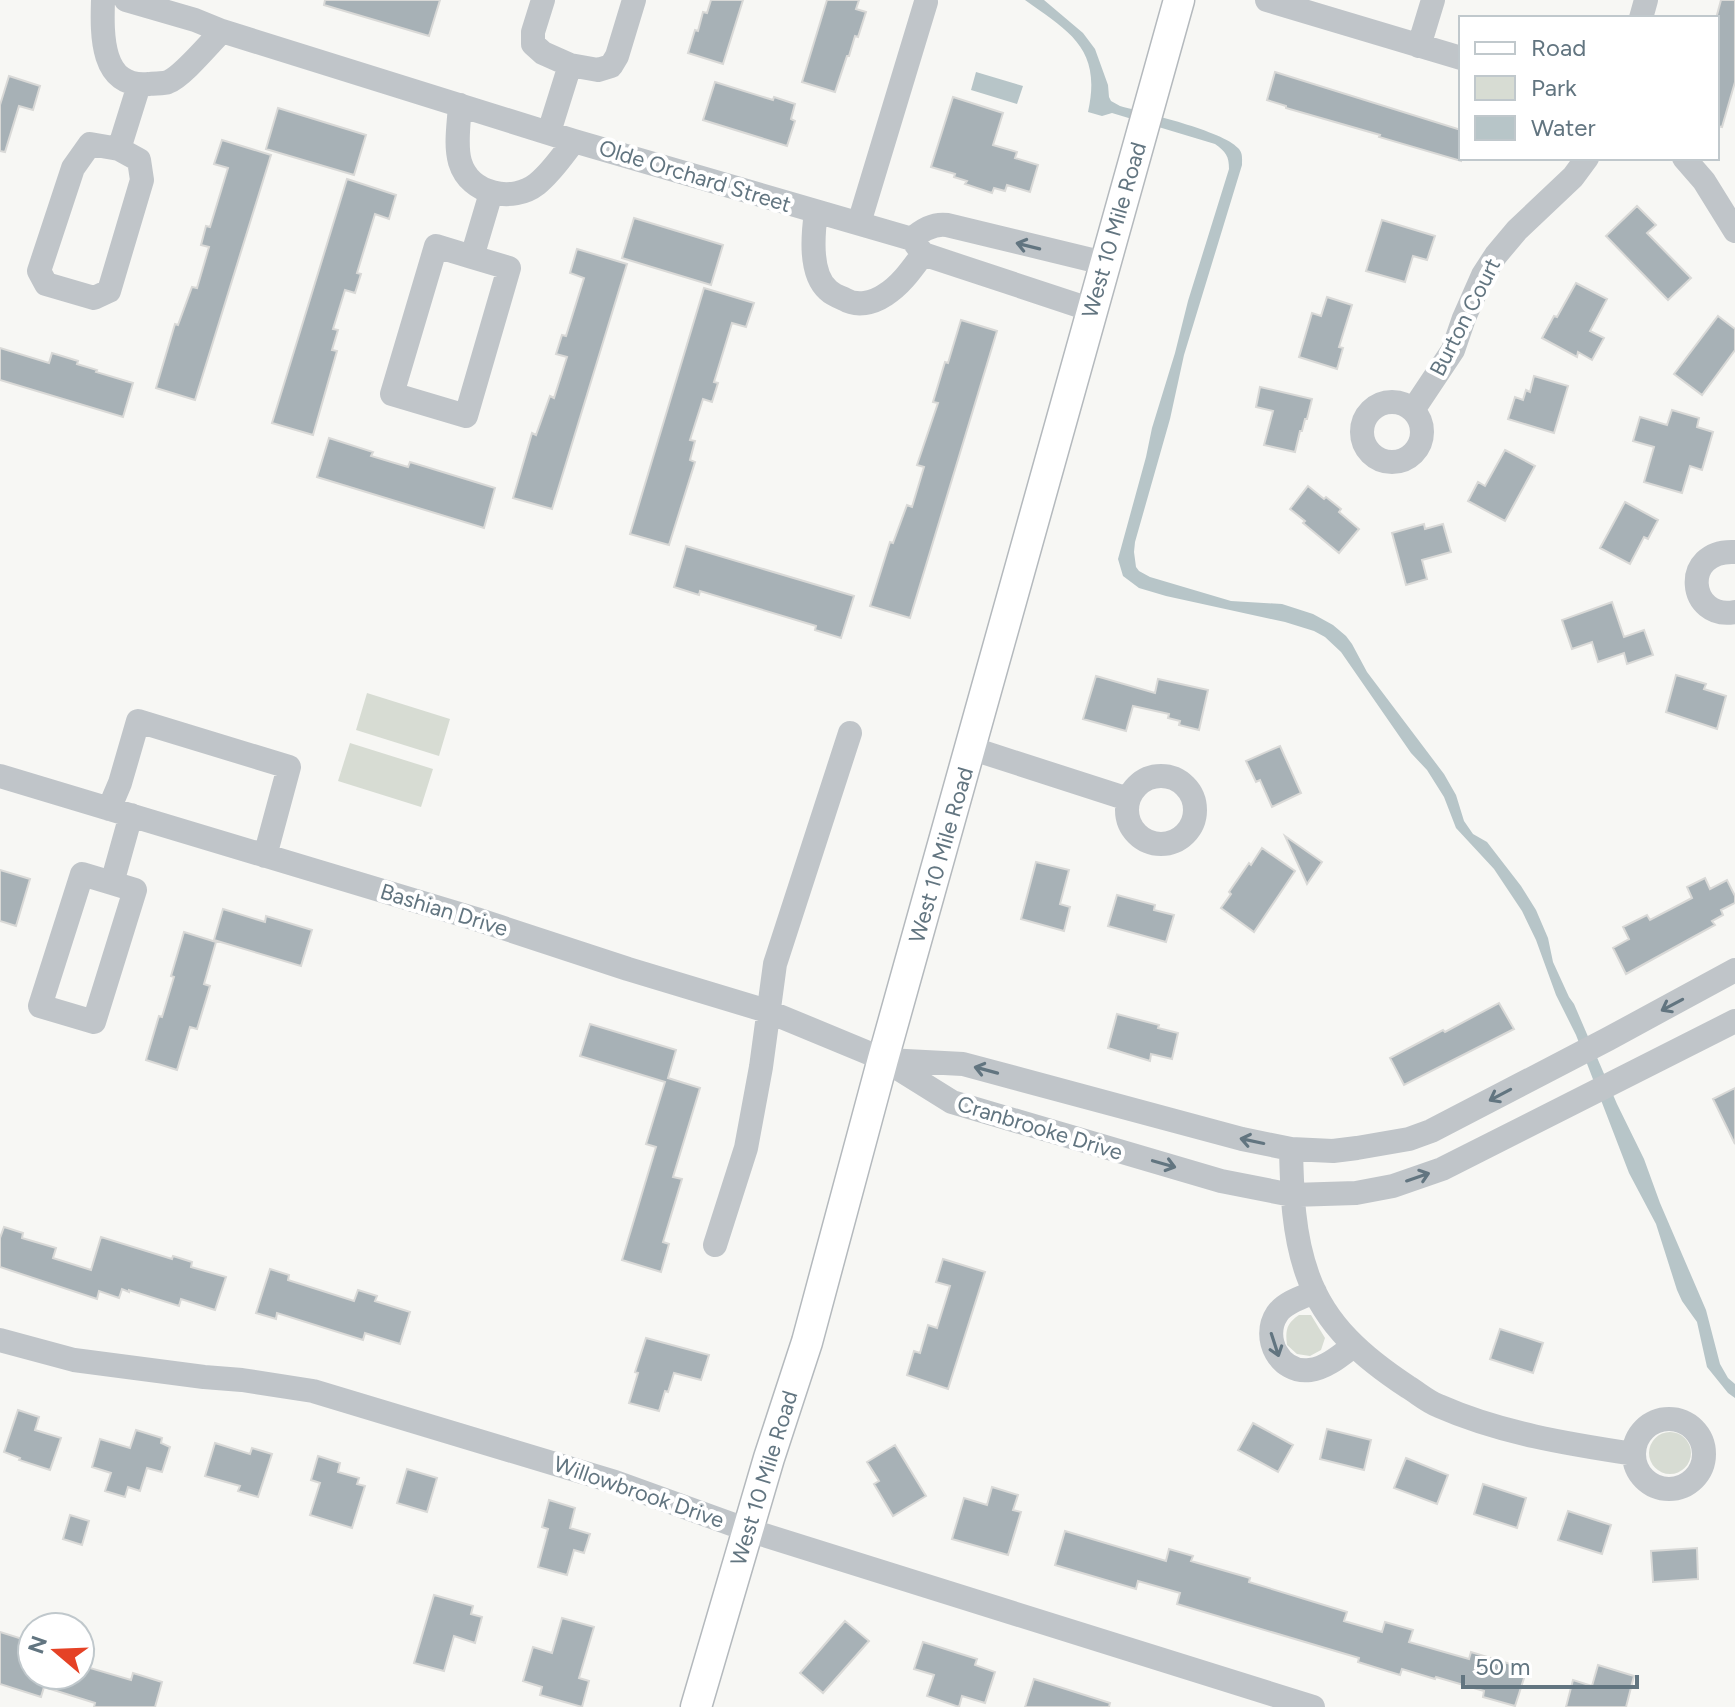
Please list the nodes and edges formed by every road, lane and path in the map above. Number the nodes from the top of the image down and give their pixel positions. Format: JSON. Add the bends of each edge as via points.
{"nodes":[{"id":1,"x":103,"y":0,"type":"edge"},
{"id":2,"x":126,"y":0,"type":"edge"},
{"id":3,"x":543,"y":0,"type":"edge"},
{"id":4,"x":634,"y":0,"type":"edge"},
{"id":5,"x":1179,"y":0,"type":"edge"},
{"id":6,"x":1267,"y":0,"type":"edge"},
{"id":7,"x":1433,"y":0,"type":"edge"},
{"id":8,"x":926,"y":2,"type":"dead end"},
{"id":9,"x":198,"y":10,"type":"edge"},
{"id":10,"x":222,"y":31,"type":"junction"},
{"id":11,"x":1419,"y":46,"type":"junction"},
{"id":12,"x":1459,"y":57,"type":"edge"},
{"id":13,"x":570,"y":65,"type":"junction"},
{"id":14,"x":139,"y":85,"type":"junction"},
{"id":15,"x":460,"y":105,"type":"junction"},
{"id":16,"x":549,"y":132,"type":"junction"},
{"id":17,"x":574,"y":141,"type":"junction"},
{"id":18,"x":119,"y":149,"type":"junction"},
{"id":19,"x":1586,"y":160,"type":"edge"},
{"id":20,"x":1686,"y":160,"type":"edge"},
{"id":21,"x":491,"y":193,"type":"junction"},
{"id":22,"x":816,"y":212,"type":"junction"},
{"id":23,"x":859,"y":223,"type":"junction"},
{"id":24,"x":1735,"y":231,"type":"edge"},
{"id":25,"x":917,"y":246,"type":"junction"},
{"id":26,"x":472,"y":257,"type":"junction"},
{"id":27,"x":1104,"y":263,"type":"junction"},
{"id":28,"x":1092,"y":310,"type":"junction"},
{"id":29,"x":1413,"y":410,"type":"dead end"},
{"id":30,"x":1735,"y":552,"type":"edge"},
{"id":31,"x":1735,"y":612,"type":"edge"},
{"id":32,"x":850,"y":733,"type":"dead end"},
{"id":33,"x":970,"y":748,"type":"junction"},
{"id":34,"x":0,"y":776,"type":"edge"},
{"id":35,"x":1128,"y":799,"type":"dead end"},
{"id":36,"x":120,"y":812,"type":"junction"},
{"id":37,"x":265,"y":856,"type":"junction"},
{"id":38,"x":112,"y":883,"type":"junction"},
{"id":39,"x":1735,"y":970,"type":"edge"},
{"id":40,"x":767,"y":1011,"type":"junction"},
{"id":41,"x":1735,"y":1021,"type":"edge"},
{"id":42,"x":883,"y":1059,"type":"junction"},
{"id":43,"x":1291,"y":1149,"type":"junction"},
{"id":44,"x":1292,"y":1195,"type":"junction"},
{"id":45,"x":715,"y":1245,"type":"dead end"},
{"id":46,"x":1315,"y":1292,"type":"junction"},
{"id":47,"x":0,"y":1340,"type":"edge"},
{"id":48,"x":1353,"y":1346,"type":"junction"},
{"id":49,"x":1634,"y":1454,"type":"dead end"},
{"id":50,"x":748,"y":1530,"type":"junction"},
{"id":51,"x":696,"y":1707,"type":"edge"},
{"id":52,"x":1313,"y":1707,"type":"edge"}],
"edges":[{"from":1,"to":14,"type":"street","via":[[106,57],[121,77]]},
{"from":2,"to":9,"type":"street","name":"Olde Orchard Street"},
{"from":3,"to":13,"type":"street","via":[[533,44]]},
{"from":4,"to":13,"type":"street","via":[[611,66],[598,70]]},
{"from":5,"to":27,"type":"main road","name":"West 10 Mile Road"},
{"from":6,"to":11,"type":"street"},
{"from":7,"to":11,"type":"street"},
{"from":8,"to":23,"type":"street"},
{"from":9,"to":10,"type":"street","name":"Olde Orchard Street"},
{"from":10,"to":14,"type":"street","via":[[169,82]]},
{"from":10,"to":15,"type":"street","name":"Olde Orchard Street"},
{"from":11,"to":12,"type":"street"},
{"from":13,"to":16,"type":"street"},
{"from":14,"to":18,"type":"street"},
{"from":15,"to":16,"type":"street","name":"Olde Orchard Street"},
{"from":15,"to":21,"type":"street","via":[[460,162],[471,180]]},
{"from":16,"to":17,"type":"street","name":"Olde Orchard Street"},
{"from":17,"to":21,"type":"street","name":"Olde Orchard Street","via":[[535,186],[512,195]]},
{"from":17,"to":22,"type":"street","name":"Olde Orchard Street"},
{"from":18,"to":18,"type":"street","via":[[90,144],[73,168],[39,271],[46,284],[94,298],[109,291],[142,180],[139,160]]},
{"from":19,"to":29,"type":"street","name":"Burton Court","via":[[1496,255],[1453,350]]},
{"from":20,"to":24,"type":"street"},
{"from":21,"to":26,"type":"street"},
{"from":22,"to":23,"type":"street","name":"Olde Orchard Street"},
{"from":22,"to":25,"type":"street","name":"Olde Orchard Street","via":[[816,270],[826,289],[850,303],[868,303],[902,281]]},
{"from":23,"to":25,"type":"street","name":"Olde Orchard Street"},
{"from":27,"to":25,"type":"street","name":"Olde Orchard Street","one_way":true,"via":[[939,224],[921,231]]},
{"from":25,"to":28,"type":"street","name":"Olde Orchard Street"},
{"from":26,"to":26,"type":"street","via":[[436,246],[392,394],[466,416],[509,268]]},
{"from":27,"to":28,"type":"main road","name":"West 10 Mile Road"},
{"from":28,"to":33,"type":"main road","name":"West 10 Mile Road"},
{"from":30,"to":31,"type":"street","via":[[1711,555],[1702,563],[1696,586],[1708,607]]},
{"from":32,"to":40,"type":"street","via":[[775,964]]},
{"from":33,"to":35,"type":"street"},
{"from":33,"to":42,"type":"main road","name":"West 10 Mile Road"},
{"from":34,"to":36,"type":"street","name":"Bashian Drive"},
{"from":36,"to":37,"type":"street","name":"Bashian Drive"},
{"from":36,"to":37,"type":"street","via":[[120,783],[138,721],[289,767]]},
{"from":36,"to":38,"type":"street"},
{"from":37,"to":40,"type":"street","name":"Bashian Drive"},
{"from":38,"to":38,"type":"street","via":[[82,874],[40,1006],[94,1022],[135,890]]},
{"from":39,"to":43,"type":"street","name":"Cranbrooke Drive","one_way":true,"via":[[1409,1139],[1333,1151]]},
{"from":40,"to":42,"type":"street","name":"Bashian Drive"},
{"from":40,"to":45,"type":"street","via":[[746,1148]]},
{"from":44,"to":41,"type":"street","name":"Cranbrooke Drive","one_way":true,"via":[[1356,1193],[1442,1169]]},
{"from":43,"to":42,"type":"street","name":"Cranbrooke Drive","one_way":true,"via":[[963,1064]]},
{"from":42,"to":44,"type":"street","name":"Cranbrooke Drive","one_way":true,"via":[[952,1102],[1221,1181]]},
{"from":42,"to":50,"type":"main road","name":"West 10 Mile Road","via":[[807,1342]]},
{"from":43,"to":44,"type":"street"},
{"from":44,"to":46,"type":"street","via":[[1295,1229]]},
{"from":46,"to":48,"type":"street"},
{"from":46,"to":48,"type":"street","one_way":true,"via":[[1278,1312],[1271,1342],[1279,1357],[1288,1367],[1313,1370]]},
{"from":47,"to":50,"type":"street","name":"Willowbrook Drive","via":[[74,1360],[313,1391],[615,1482]]},
{"from":48,"to":49,"type":"street","via":[[1436,1405],[1571,1445]]},
{"from":50,"to":51,"type":"main road","name":"West 10 Mile Road"},
{"from":50,"to":52,"type":"street","name":"Willowbrook Drive"}]}
